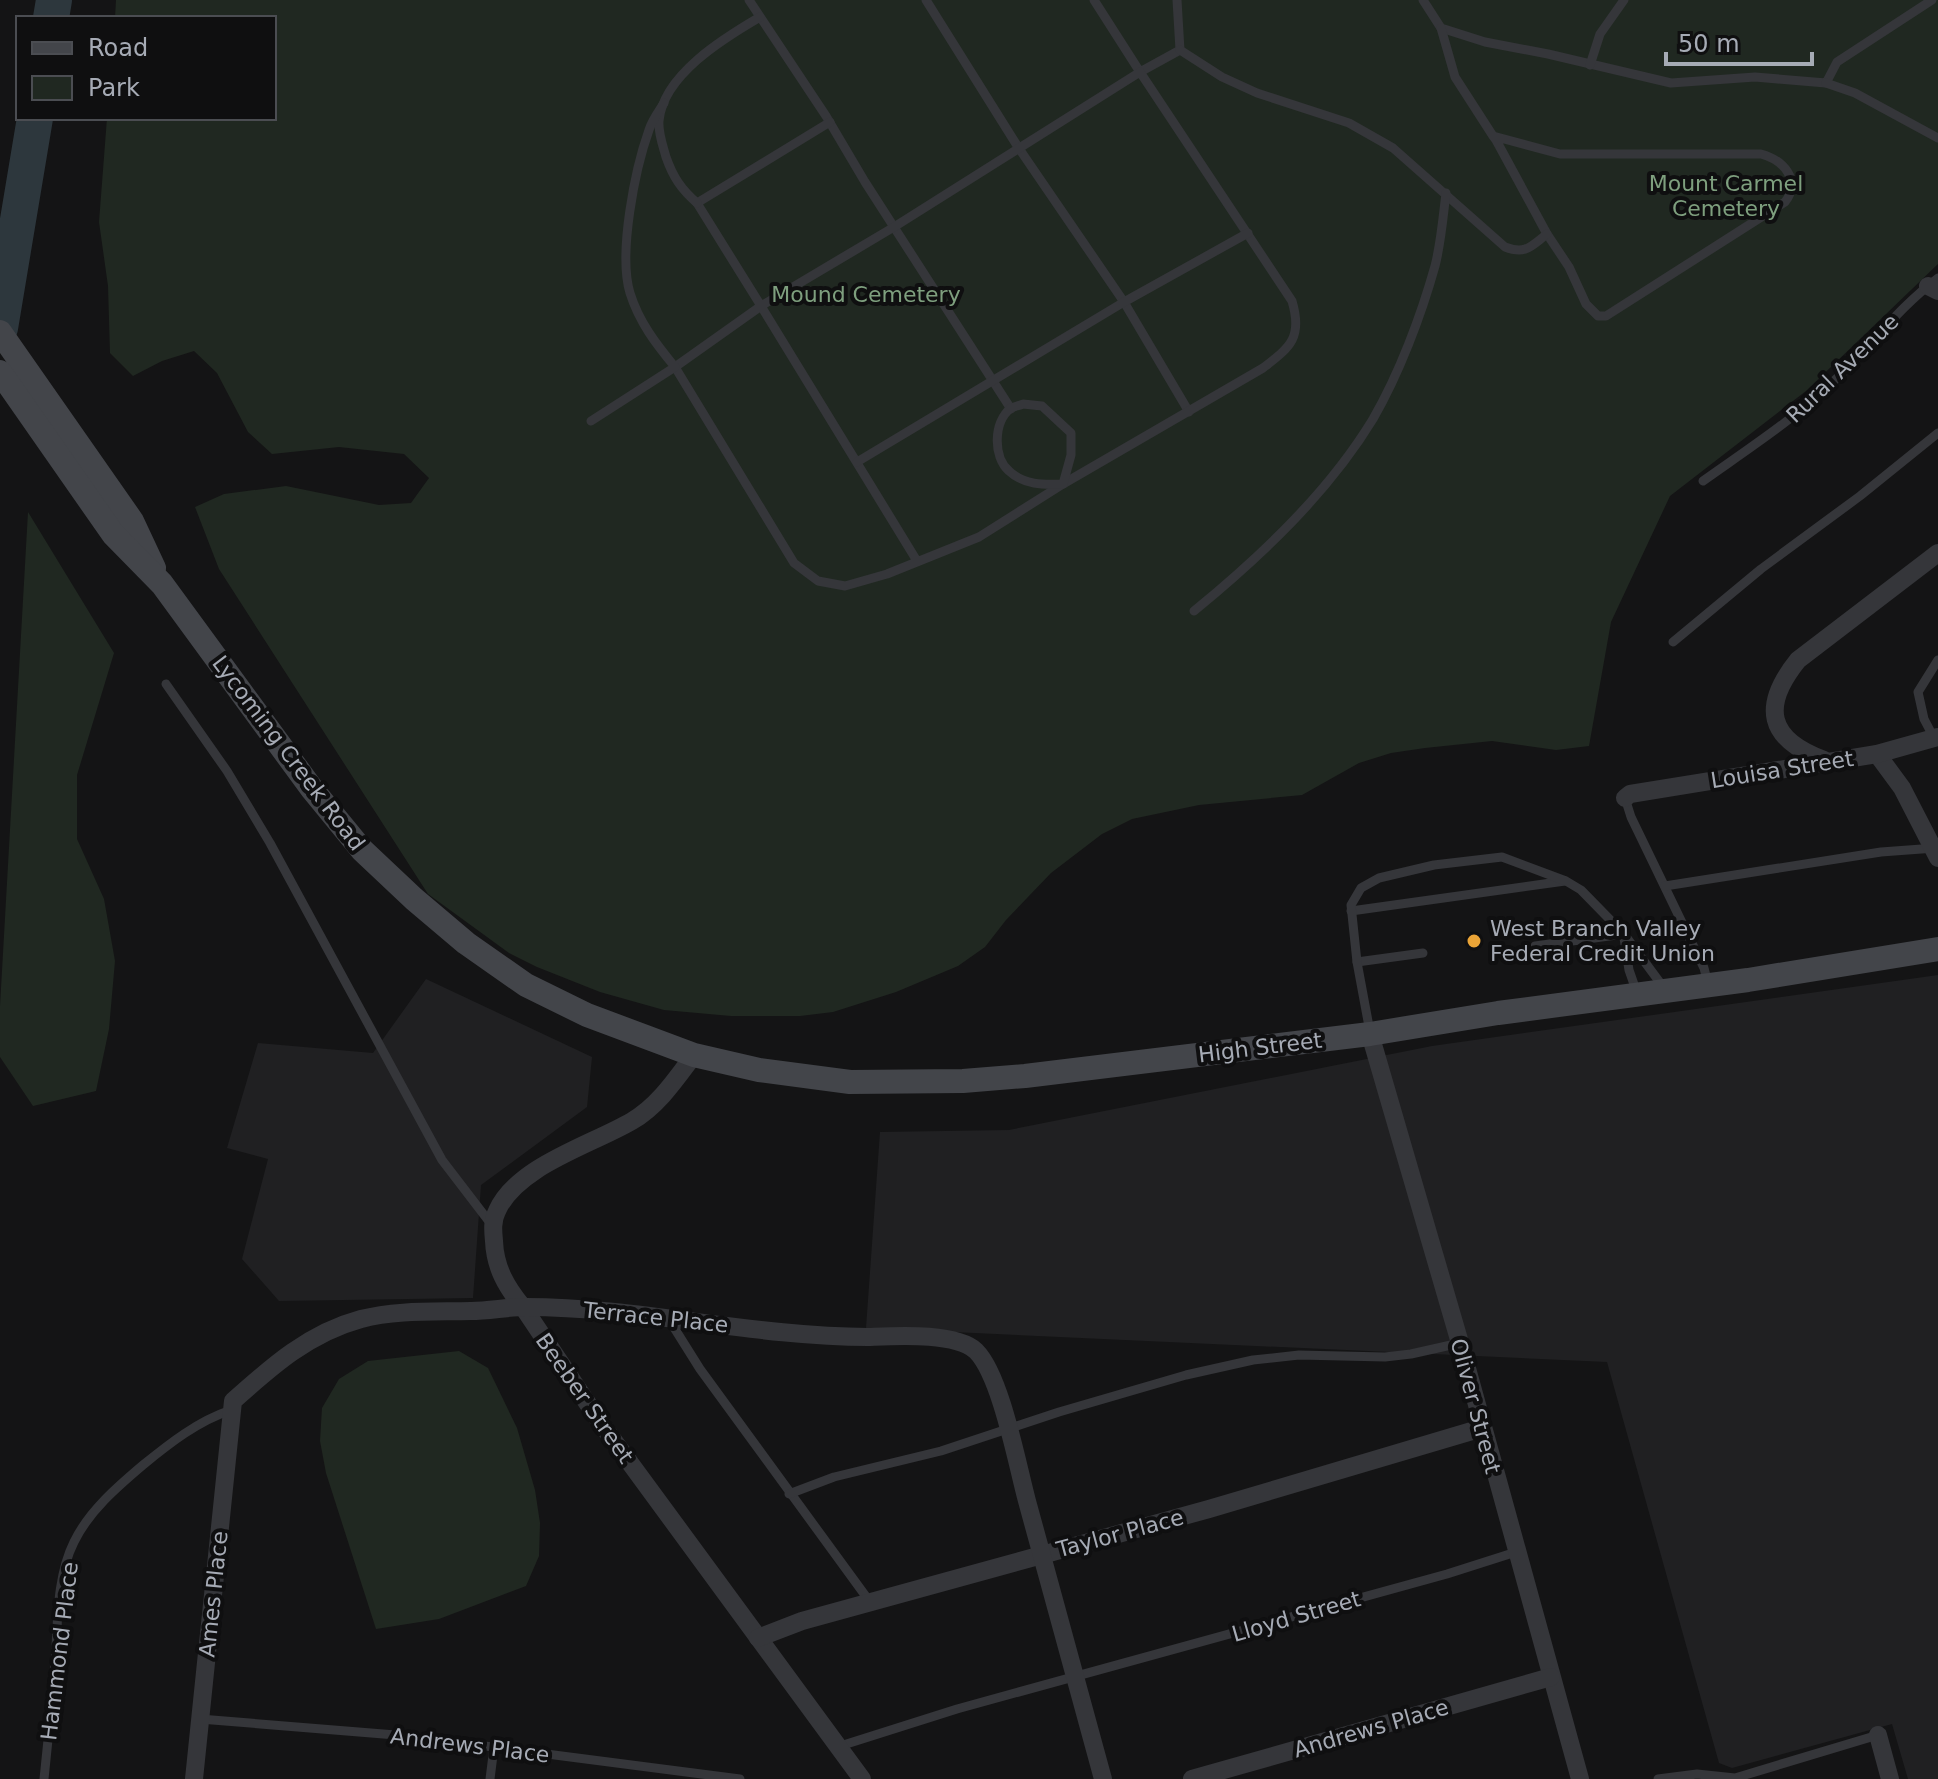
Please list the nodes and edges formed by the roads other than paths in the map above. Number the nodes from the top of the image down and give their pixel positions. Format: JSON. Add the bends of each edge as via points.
{"nodes":[{"id":1,"x":749,"y":0,"type":"edge"},
{"id":2,"x":926,"y":0,"type":"edge"},
{"id":3,"x":1094,"y":0,"type":"edge"},
{"id":4,"x":1177,"y":0,"type":"edge"},
{"id":5,"x":1423,"y":0,"type":"edge"},
{"id":6,"x":1624,"y":0,"type":"edge"},
{"id":7,"x":1932,"y":0,"type":"edge"},
{"id":8,"x":760,"y":17,"type":"junction"},
{"id":9,"x":1441,"y":28,"type":"junction"},
{"id":10,"x":1180,"y":50,"type":"junction"},
{"id":11,"x":1590,"y":65,"type":"junction"},
{"id":12,"x":1140,"y":72,"type":"junction"},
{"id":13,"x":1826,"y":83,"type":"junction"},
{"id":14,"x":664,"y":103,"type":"junction"},
{"id":15,"x":830,"y":122,"type":"junction"},
{"id":16,"x":1493,"y":136,"type":"junction"},
{"id":17,"x":1938,"y":138,"type":"edge"},
{"id":18,"x":1018,"y":147,"type":"junction"},
{"id":19,"x":1446,"y":193,"type":"junction"},
{"id":20,"x":697,"y":203,"type":"junction"},
{"id":21,"x":894,"y":227,"type":"junction"},
{"id":22,"x":1248,"y":233,"type":"junction"},
{"id":23,"x":1547,"y":234,"type":"junction"},
{"id":24,"x":1935,"y":285,"type":"edge"},
{"id":25,"x":1124,"y":302,"type":"junction"},
{"id":26,"x":761,"y":306,"type":"junction"},
{"id":27,"x":0,"y":332,"type":"edge"},
{"id":28,"x":675,"y":367,"type":"junction"},
{"id":29,"x":0,"y":372,"type":"edge"},
{"id":30,"x":994,"y":382,"type":"junction"},
{"id":31,"x":1011,"y":409,"type":"junction"},
{"id":32,"x":1189,"y":412,"type":"junction"},
{"id":33,"x":591,"y":421,"type":"dead end"},
{"id":34,"x":1938,"y":433,"type":"edge"},
{"id":35,"x":857,"y":462,"type":"junction"},
{"id":36,"x":1703,"y":481,"type":"dead end"},
{"id":37,"x":1063,"y":484,"type":"junction"},
{"id":38,"x":1938,"y":553,"type":"edge"},
{"id":39,"x":917,"y":561,"type":"junction"},
{"id":40,"x":162,"y":584,"type":"junction"},
{"id":41,"x":1194,"y":611,"type":"dead end"},
{"id":42,"x":1673,"y":642,"type":"dead end"},
{"id":43,"x":1938,"y":660,"type":"edge"},
{"id":44,"x":166,"y":684,"type":"dead end"},
{"id":45,"x":1936,"y":737,"type":"edge"},
{"id":46,"x":1877,"y":754,"type":"junction"},
{"id":47,"x":1826,"y":761,"type":"junction"},
{"id":48,"x":1625,"y":798,"type":"joint"},
{"id":49,"x":1936,"y":851,"type":"edge"},
{"id":50,"x":1566,"y":881,"type":"junction"},
{"id":51,"x":1665,"y":886,"type":"junction"},
{"id":52,"x":1351,"y":911,"type":"junction"},
{"id":53,"x":1624,"y":934,"type":"junction"},
{"id":54,"x":1535,"y":946,"type":"dead end"},
{"id":55,"x":1938,"y":949,"type":"edge"},
{"id":56,"x":1423,"y":953,"type":"dead end"},
{"id":57,"x":1357,"y":962,"type":"junction"},
{"id":58,"x":1708,"y":986,"type":"junction"},
{"id":59,"x":1666,"y":991,"type":"junction"},
{"id":60,"x":1638,"y":995,"type":"junction"},
{"id":61,"x":587,"y":1015,"type":"joint"},
{"id":62,"x":1370,"y":1034,"type":"junction"},
{"id":63,"x":694,"y":1055,"type":"junction"},
{"id":64,"x":493,"y":1226,"type":"junction"},
{"id":65,"x":523,"y":1307,"type":"junction"},
{"id":66,"x":667,"y":1317,"type":"junction"},
{"id":67,"x":1460,"y":1343,"type":"junction"},
{"id":68,"x":232,"y":1409,"type":"junction"},
{"id":69,"x":1482,"y":1428,"type":"junction"},
{"id":70,"x":1008,"y":1429,"type":"junction"},
{"id":71,"x":789,"y":1494,"type":"junction"},
{"id":72,"x":1516,"y":1552,"type":"junction"},
{"id":73,"x":1041,"y":1554,"type":"junction"},
{"id":74,"x":870,"y":1602,"type":"junction"},
{"id":75,"x":758,"y":1638,"type":"junction"},
{"id":76,"x":1075,"y":1677,"type":"junction"},
{"id":77,"x":1551,"y":1677,"type":"junction"},
{"id":78,"x":200,"y":1719,"type":"junction"},
{"id":79,"x":1878,"y":1735,"type":"joint"},
{"id":80,"x":494,"y":1747,"type":"junction"},
{"id":81,"x":837,"y":1747,"type":"junction"},
{"id":82,"x":44,"y":1779,"type":"edge"},
{"id":83,"x":194,"y":1779,"type":"edge"},
{"id":84,"x":490,"y":1779,"type":"edge"},
{"id":85,"x":740,"y":1779,"type":"edge"},
{"id":86,"x":862,"y":1779,"type":"edge"},
{"id":87,"x":1103,"y":1779,"type":"edge"},
{"id":88,"x":1192,"y":1779,"type":"edge"},
{"id":89,"x":1580,"y":1779,"type":"edge"},
{"id":90,"x":1658,"y":1779,"type":"edge"},
{"id":91,"x":1890,"y":1779,"type":"edge"}],
"edges":[{"from":1,"to":8,"type":"lane"},
{"from":2,"to":18,"type":"lane"},
{"from":3,"to":12,"type":"lane"},
{"from":4,"to":10,"type":"lane"},
{"from":5,"to":9,"type":"lane"},
{"from":6,"to":11,"type":"lane","via":[[1600,34]]},
{"from":7,"to":13,"type":"lane","via":[[1837,62]]},
{"from":8,"to":14,"type":"lane","via":[[704,55]]},
{"from":8,"to":15,"type":"lane"},
{"from":9,"to":11,"type":"lane"},
{"from":9,"to":16,"type":"lane","via":[[1455,77]]},
{"from":10,"to":12,"type":"lane"},
{"from":10,"to":19,"type":"lane","via":[[1257,93],[1349,123],[1393,148]]},
{"from":11,"to":13,"type":"lane","via":[[1671,83],[1755,77]]},
{"from":12,"to":18,"type":"lane"},
{"from":12,"to":22,"type":"lane"},
{"from":13,"to":17,"type":"lane"},
{"from":14,"to":20,"type":"lane","via":[[659,121],[662,143],[673,176]]},
{"from":14,"to":28,"type":"lane","via":[[650,127],[634,182],[627,246],[629,290],[639,316]]},
{"from":15,"to":20,"type":"lane"},
{"from":15,"to":21,"type":"lane"},
{"from":16,"to":23,"type":"lane"},
{"from":16,"to":23,"type":"lane","via":[[1560,154],[1761,154],[1782,164],[1792,180],[1785,202],[1606,316],[1591,312]]},
{"from":18,"to":21,"type":"lane"},
{"from":18,"to":25,"type":"lane"},
{"from":19,"to":23,"type":"lane","via":[[1505,247],[1518,252]]},
{"from":19,"to":41,"type":"lane","via":[[1436,264],[1411,338],[1373,418],[1278,537]]},
{"from":20,"to":26,"type":"lane"},
{"from":21,"to":26,"type":"lane"},
{"from":21,"to":30,"type":"lane"},
{"from":22,"to":25,"type":"lane"},
{"from":22,"to":32,"type":"lane","via":[[1292,301],[1297,319],[1289,348]]},
{"from":24,"to":36,"type":"lane","name":"Rural Avenue","via":[[1786,423]]},
{"from":25,"to":30,"type":"lane"},
{"from":25,"to":32,"type":"lane"},
{"from":26,"to":28,"type":"lane"},
{"from":26,"to":35,"type":"lane"},
{"from":27,"to":40,"type":"main road","name":"Lycoming Creek Road","via":[[132,521]]},
{"from":28,"to":33,"type":"lane"},
{"from":28,"to":39,"type":"lane","via":[[794,563],[818,581],[845,586]]},
{"from":29,"to":40,"type":"main road","name":"Lycoming Creek Road","via":[[113,534]]},
{"from":30,"to":31,"type":"lane"},
{"from":30,"to":35,"type":"lane"},
{"from":31,"to":37,"type":"lane","via":[[1042,406],[1071,433]]},
{"from":31,"to":37,"type":"lane","via":[[998,428],[997,446],[1006,469],[1041,485]]},
{"from":32,"to":37,"type":"lane"},
{"from":34,"to":42,"type":"lane"},
{"from":35,"to":39,"type":"lane"},
{"from":37,"to":39,"type":"lane","via":[[979,537]]},
{"from":38,"to":47,"type":"street","via":[[1798,660],[1783,679],[1775,707],[1779,730],[1804,753]]},
{"from":40,"to":61,"type":"main road","name":"Lycoming Creek Road","via":[[362,850],[466,943],[526,985]]},
{"from":43,"to":45,"type":"lane","via":[[1918,692],[1924,719]]},
{"from":44,"to":64,"type":"lane","via":[[270,843],[442,1160]]},
{"from":45,"to":46,"type":"street","name":"Louisa Street"},
{"from":46,"to":47,"type":"street","name":"Louisa Street"},
{"from":46,"to":49,"type":"street"},
{"from":47,"to":48,"type":"street","name":"Louisa Street"},
{"from":48,"to":51,"type":"lane"},
{"from":49,"to":51,"type":"lane","via":[[1881,852]]},
{"from":50,"to":52,"type":"lane"},
{"from":50,"to":52,"type":"lane","via":[[1502,857],[1434,865],[1379,878],[1361,888]]},
{"from":50,"to":53,"type":"lane"},
{"from":51,"to":58,"type":"lane"},
{"from":52,"to":57,"type":"lane"},
{"from":53,"to":54,"type":"lane"},
{"from":53,"to":59,"type":"lane"},
{"from":53,"to":60,"type":"lane"},
{"from":55,"to":58,"type":"main road","name":"High Street"},
{"from":56,"to":57,"type":"lane"},
{"from":57,"to":62,"type":"lane"},
{"from":58,"to":59,"type":"main road","name":"High Street"},
{"from":59,"to":60,"type":"main road","name":"High Street"},
{"from":60,"to":62,"type":"main road","name":"High Street"},
{"from":61,"to":63,"type":"main road","name":"High Street"},
{"from":62,"to":63,"type":"main road","name":"High Street","via":[[963,1081],[796,1077]]},
{"from":62,"to":67,"type":"street","name":"Oliver Street"},
{"from":63,"to":64,"type":"street","via":[[672,1085],[632,1121],[523,1180],[496,1212]]},
{"from":64,"to":65,"type":"street","name":"Beeber Street","via":[[500,1271]]},
{"from":65,"to":66,"type":"street","name":"Terrace Place"},
{"from":65,"to":68,"type":"street","name":"Terrace Place","via":[[390,1314],[338,1326],[279,1360],[233,1401]]},
{"from":65,"to":75,"type":"street","name":"Beeber Street"},
{"from":66,"to":70,"type":"street","name":"Terrace Place","via":[[853,1337],[950,1339],[968,1345],[987,1366]]},
{"from":66,"to":71,"type":"lane"},
{"from":67,"to":69,"type":"street","name":"Oliver Street"},
{"from":67,"to":70,"type":"lane","via":[[1385,1357],[1253,1360]]},
{"from":68,"to":78,"type":"street","name":"Ames Place"},
{"from":68,"to":82,"type":"lane","name":"Hammond Place","via":[[194,1427],[115,1489],[73,1543],[58,1617]]},
{"from":69,"to":72,"type":"street","name":"Oliver Street"},
{"from":69,"to":73,"type":"street","name":"Taylor Place"},
{"from":70,"to":71,"type":"lane"},
{"from":70,"to":73,"type":"street"},
{"from":71,"to":74,"type":"lane"},
{"from":72,"to":76,"type":"lane","name":"Lloyd Street"},
{"from":72,"to":77,"type":"street","name":"Oliver Street"},
{"from":73,"to":74,"type":"street","name":"Taylor Place"},
{"from":73,"to":76,"type":"street"},
{"from":74,"to":75,"type":"street","name":"Taylor Place"},
{"from":75,"to":81,"type":"street","name":"Beeber Street"},
{"from":76,"to":81,"type":"lane","name":"Lloyd Street"},
{"from":76,"to":87,"type":"street"},
{"from":77,"to":88,"type":"street","name":"Andrews Place"},
{"from":77,"to":89,"type":"street","name":"Oliver Street"},
{"from":78,"to":80,"type":"lane","name":"Andrews Place"},
{"from":78,"to":83,"type":"street","name":"Ames Place"},
{"from":79,"to":90,"type":"lane","via":[[1735,1778],[1697,1774]]},
{"from":79,"to":91,"type":"street"},
{"from":80,"to":84,"type":"lane"},
{"from":80,"to":85,"type":"lane","name":"Andrews Place"},
{"from":81,"to":86,"type":"street","name":"Beeber Street"}]}
